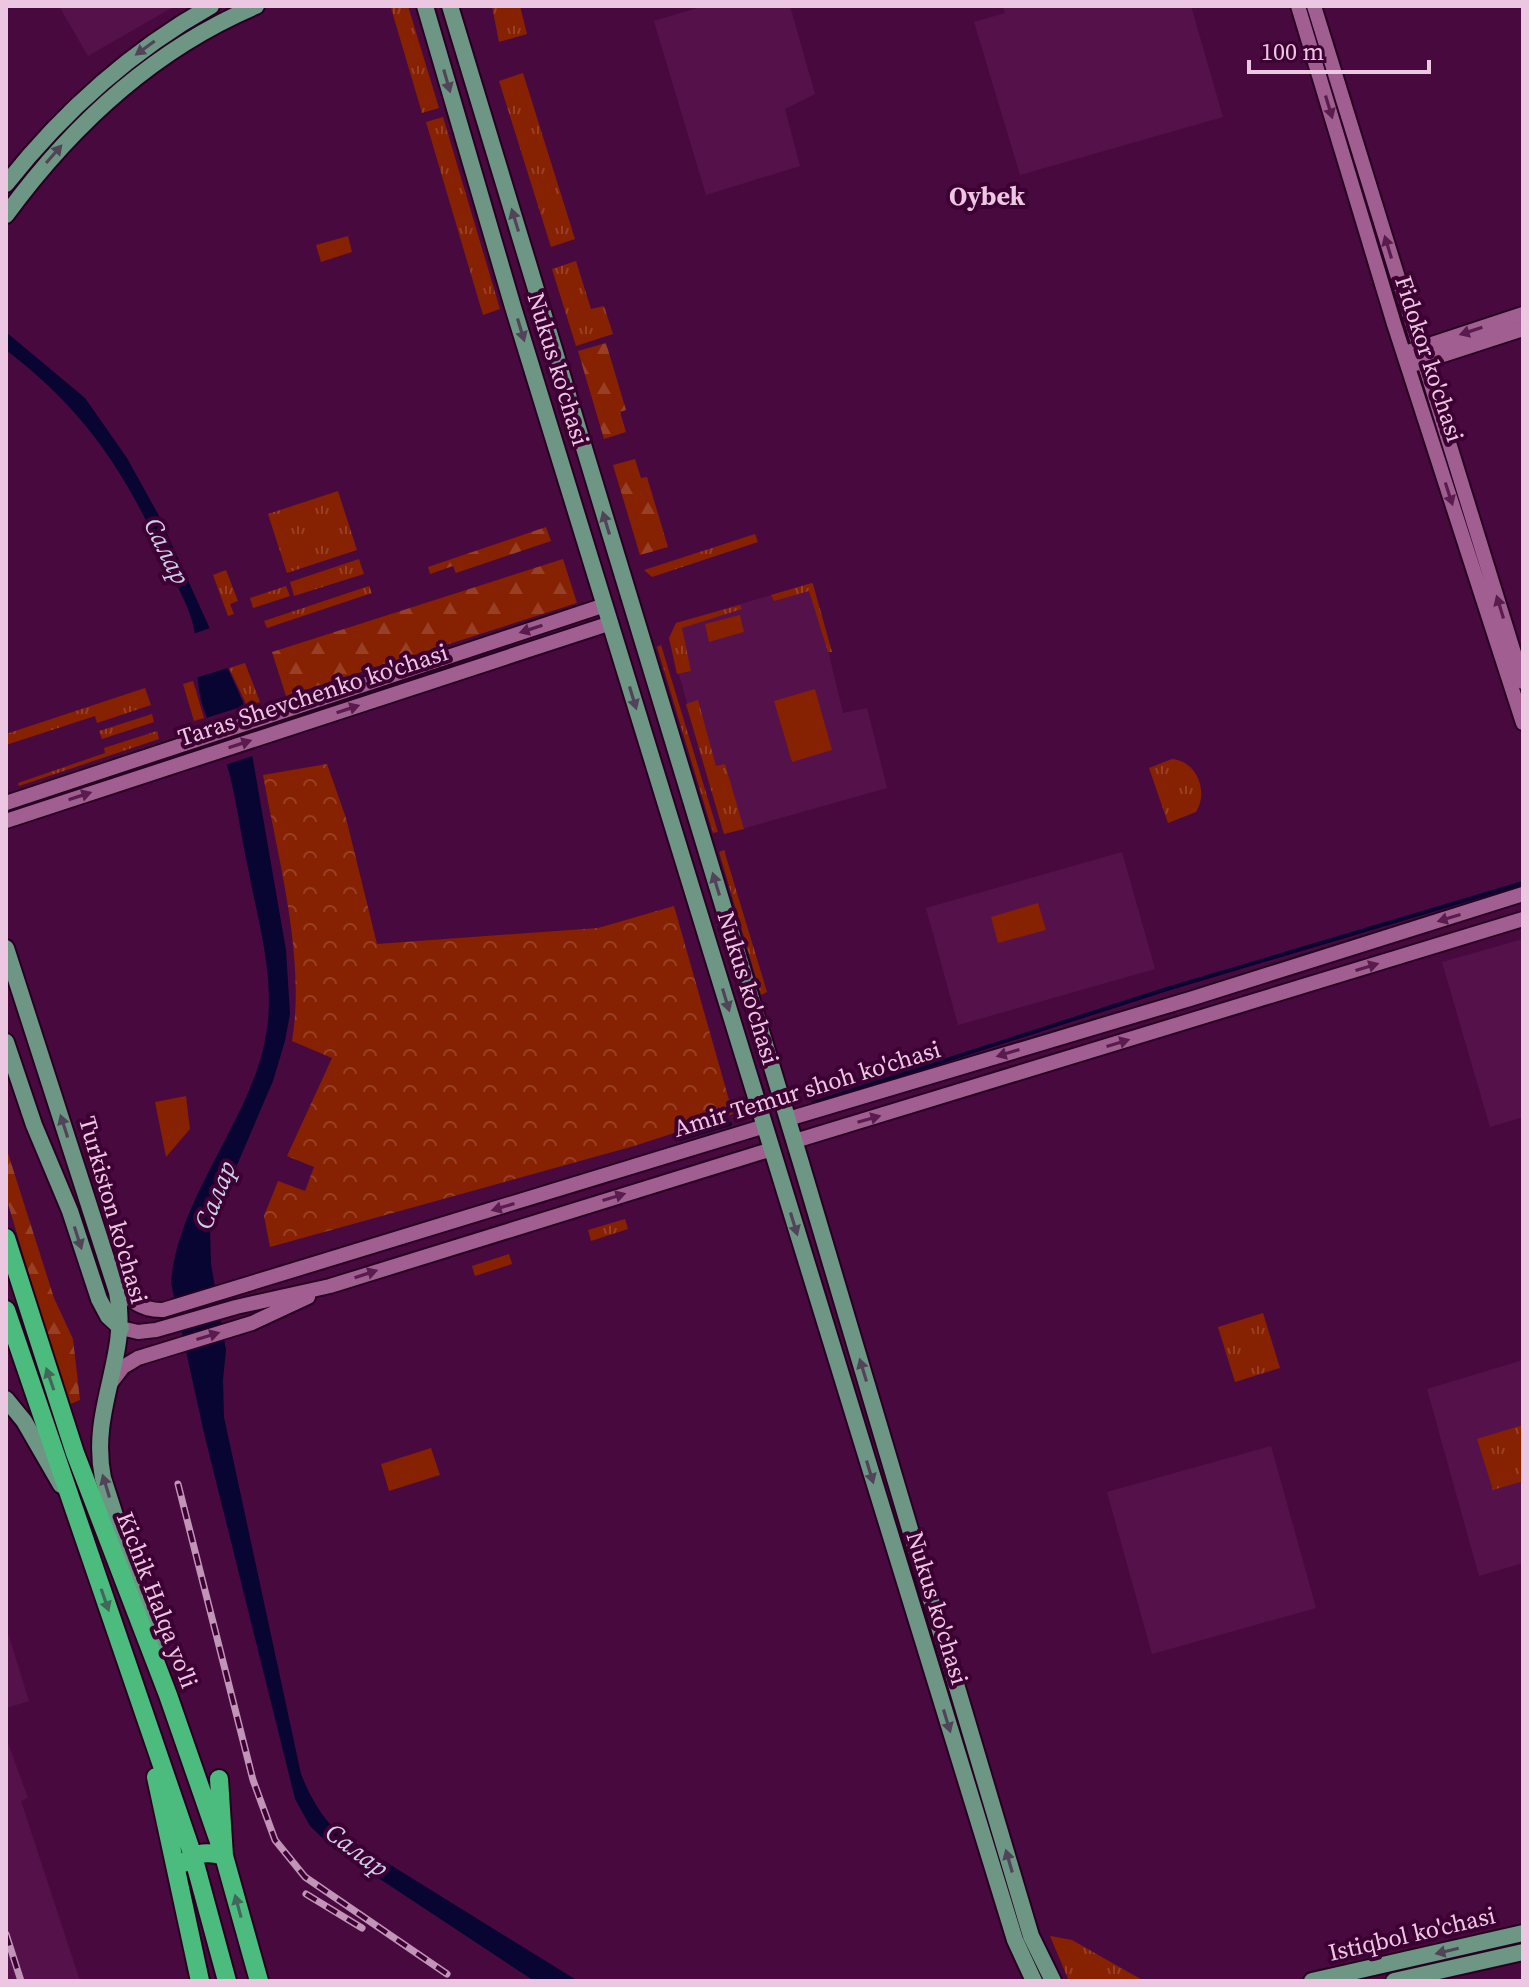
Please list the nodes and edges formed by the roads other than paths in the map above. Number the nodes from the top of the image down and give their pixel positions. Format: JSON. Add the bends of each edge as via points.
{"nodes":[{"id":1,"x":211,"y":6,"type":"edge"},
{"id":2,"x":256,"y":6,"type":"edge"},
{"id":3,"x":425,"y":6,"type":"edge"},
{"id":4,"x":450,"y":6,"type":"edge"},
{"id":5,"x":1298,"y":6,"type":"edge"},
{"id":6,"x":1314,"y":6,"type":"edge"},
{"id":7,"x":6,"y":184,"type":"edge"},
{"id":8,"x":6,"y":215,"type":"edge"},
{"id":9,"x":1523,"y":314,"type":"edge"},
{"id":10,"x":1523,"y":329,"type":"edge"},
{"id":11,"x":1422,"y":354,"type":"junction"},
{"id":12,"x":1406,"y":360,"type":"junction"},
{"id":13,"x":629,"y":597,"type":"junction"},
{"id":14,"x":605,"y":605,"type":"junction"},
{"id":15,"x":634,"y":616,"type":"junction"},
{"id":16,"x":611,"y":623,"type":"junction"},
{"id":17,"x":1523,"y":682,"type":"edge"},
{"id":18,"x":1523,"y":723,"type":"edge"},
{"id":19,"x":6,"y":803,"type":"edge"},
{"id":20,"x":6,"y":821,"type":"edge"},
{"id":21,"x":1523,"y":894,"type":"edge"},
{"id":22,"x":1523,"y":919,"type":"edge"},
{"id":23,"x":6,"y":948,"type":"edge"},
{"id":24,"x":1190,"y":999,"type":"junction"},
{"id":25,"x":1196,"y":1019,"type":"junction"},
{"id":26,"x":6,"y":1042,"type":"edge"},
{"id":27,"x":12,"y":1060,"type":"junction"},
{"id":28,"x":937,"y":1074,"type":"junction"},
{"id":29,"x":6,"y":1080,"type":"edge"},
{"id":30,"x":943,"y":1097,"type":"junction"},
{"id":31,"x":788,"y":1119,"type":"junction"},
{"id":32,"x":765,"y":1126,"type":"junction"},
{"id":33,"x":795,"y":1141,"type":"junction"},
{"id":34,"x":772,"y":1149,"type":"junction"},
{"id":35,"x":415,"y":1234,"type":"junction"},
{"id":36,"x":6,"y":1238,"type":"edge"},
{"id":37,"x":421,"y":1257,"type":"junction"},
{"id":38,"x":114,"y":1280,"type":"junction"},
{"id":39,"x":330,"y":1286,"type":"junction"},
{"id":40,"x":6,"y":1310,"type":"edge"},
{"id":41,"x":121,"y":1328,"type":"junction"},
{"id":42,"x":106,"y":1391,"type":"junction"},
{"id":43,"x":6,"y":1399,"type":"edge"},
{"id":44,"x":69,"y":1501,"type":"junction"},
{"id":45,"x":168,"y":1695,"type":"junction"},
{"id":46,"x":140,"y":1700,"type":"junction"},
{"id":47,"x":219,"y":1779,"type":"dead end"},
{"id":48,"x":193,"y":1856,"type":"junction"},
{"id":49,"x":224,"y":1856,"type":"junction"},
{"id":50,"x":176,"y":1875,"type":"junction"},
{"id":51,"x":1523,"y":1933,"type":"edge"},
{"id":52,"x":1015,"y":1940,"type":"junction"},
{"id":53,"x":1523,"y":1952,"type":"edge"},
{"id":54,"x":200,"y":1981,"type":"edge"},
{"id":55,"x":227,"y":1981,"type":"edge"},
{"id":56,"x":259,"y":1981,"type":"edge"},
{"id":57,"x":1022,"y":1981,"type":"edge"},
{"id":58,"x":1034,"y":1981,"type":"edge"},
{"id":59,"x":1053,"y":1981,"type":"edge"},
{"id":60,"x":1312,"y":1981,"type":"edge"},
{"id":61,"x":1394,"y":1981,"type":"edge"}],
"edges":[{"from":1,"to":7,"type":"main road","one_way":true,"via":[[97,86]]},
{"from":8,"to":2,"type":"main road","one_way":true,"via":[[68,138],[122,87],[182,44]]},
{"from":3,"to":14,"type":"main road","name":"Nukus ko'chasi","one_way":true},
{"from":13,"to":4,"type":"main road","name":"Nukus ko'chasi","one_way":true},
{"from":5,"to":12,"type":"main road","name":"Fidokor ko'chasi","one_way":true},
{"from":11,"to":6,"type":"main road","name":"Fidokor ko'chasi","one_way":true},
{"from":9,"to":11,"type":"main road","one_way":true},
{"from":10,"to":11,"type":"main road"},
{"from":11,"to":12,"type":"main road"},
{"from":17,"to":11,"type":"main road","name":"Fidokor ko'chasi","one_way":true},
{"from":12,"to":18,"type":"main road","name":"Fidokor ko'chasi","one_way":true},
{"from":13,"to":14,"type":"main road","name":"Taras Shevchenko ko'chasi"},
{"from":13,"to":15,"type":"main road","name":"Nukus ko'chasi"},
{"from":14,"to":16,"type":"main road","name":"Nukus ko'chasi"},
{"from":14,"to":19,"type":"main road","name":"Taras Shevchenko ko'chasi","one_way":true},
{"from":15,"to":16,"type":"main road","name":"Taras Shevchenko ko'chasi"},
{"from":31,"to":15,"type":"main road","name":"Nukus ko'chasi","one_way":true},
{"from":20,"to":16,"type":"main road","name":"Taras Shevchenko ko'chasi","one_way":true},
{"from":16,"to":32,"type":"main road","name":"Nukus ko'chasi","one_way":true},
{"from":21,"to":24,"type":"main road","name":"Amir Temur shoh ko'chasi","one_way":true},
{"from":25,"to":22,"type":"main road","name":"Amir Temur shoh ko'chasi","one_way":true},
{"from":38,"to":23,"type":"main road","name":"Turkiston ko'chasi","one_way":true},
{"from":24,"to":25,"type":"main road"},
{"from":24,"to":28,"type":"main road","name":"Amir Temur shoh ko'chasi","one_way":true},
{"from":30,"to":25,"type":"main road","name":"Amir Temur shoh ko'chasi","one_way":true},
{"from":26,"to":27,"type":"main road","name":"Turkiston ko'chasi"},
{"from":27,"to":29,"type":"main road"},
{"from":27,"to":41,"type":"main road","name":"Turkiston ko'chasi","one_way":true,"via":[[99,1299]]},
{"from":28,"to":30,"type":"main road"},
{"from":28,"to":31,"type":"main road","name":"Amir Temur shoh ko'chasi"},
{"from":33,"to":30,"type":"main road","name":"Amir Temur shoh ko'chasi","one_way":true},
{"from":31,"to":32,"type":"main road","name":"Amir Temur shoh ko'chasi"},
{"from":31,"to":33,"type":"main road","name":"Nukus ko'chasi"},
{"from":32,"to":34,"type":"main road","name":"Nukus ko'chasi"},
{"from":32,"to":35,"type":"main road","name":"Amir Temur shoh ko'chasi","one_way":true},
{"from":33,"to":34,"type":"main road","name":"Amir Temur shoh ko'chasi"},
{"from":59,"to":33,"type":"main road","name":"Nukus ko'chasi","one_way":true,"via":[[1031,1936]]},
{"from":37,"to":34,"type":"main road","name":"Amir Temur shoh ko'chasi","one_way":true},
{"from":34,"to":52,"type":"main road","name":"Nukus ko'chasi","one_way":true},
{"from":35,"to":37,"type":"main road"},
{"from":35,"to":38,"type":"main road","name":"Amir Temur shoh ko'chasi","via":[[166,1309],[135,1304]]},
{"from":45,"to":36,"type":"highway","name":"Kichik Halqa yo'li","one_way":true,"via":[[75,1453]]},
{"from":39,"to":37,"type":"main road","name":"Amir Temur shoh ko'chasi","one_way":true},
{"from":38,"to":41,"type":"main road","name":"Turkiston ko'chasi"},
{"from":39,"to":41,"type":"main road","name":"Amir Temur shoh ko'chasi","via":[[171,1326],[138,1332]]},
{"from":42,"to":39,"type":"main road","name":"Amir Temur shoh ko'chasi","one_way":true,"via":[[128,1363],[241,1326]]},
{"from":40,"to":44,"type":"highway","name":"Kichik Halqa yo'li"},
{"from":41,"to":42,"type":"main road"},
{"from":45,"to":42,"type":"main road","one_way":true,"via":[[103,1478],[99,1435]]},
{"from":43,"to":44,"type":"main road"},
{"from":44,"to":46,"type":"highway","name":"Kichik Halqa yo'li","one_way":true},
{"from":45,"to":49,"type":"highway","name":"Kichik Halqa yo'li"},
{"from":46,"to":48,"type":"highway","name":"Kichik Halqa yo'li"},
{"from":46,"to":50,"type":"highway"},
{"from":47,"to":49,"type":"highway"},
{"from":48,"to":49,"type":"highway"},
{"from":48,"to":50,"type":"highway"},
{"from":48,"to":55,"type":"highway","name":"Kichik Halqa yo'li"},
{"from":56,"to":49,"type":"highway","name":"Kichik Halqa yo'li","one_way":true},
{"from":50,"to":54,"type":"highway"},
{"from":51,"to":60,"type":"main road","name":"Istiqbol ko'chasi","one_way":true},
{"from":52,"to":57,"type":"main road"},
{"from":52,"to":58,"type":"main road","name":"Nukus ko'chasi"},
{"from":53,"to":61,"type":"main road","name":"Istiqbol ko'chasi"}]}
